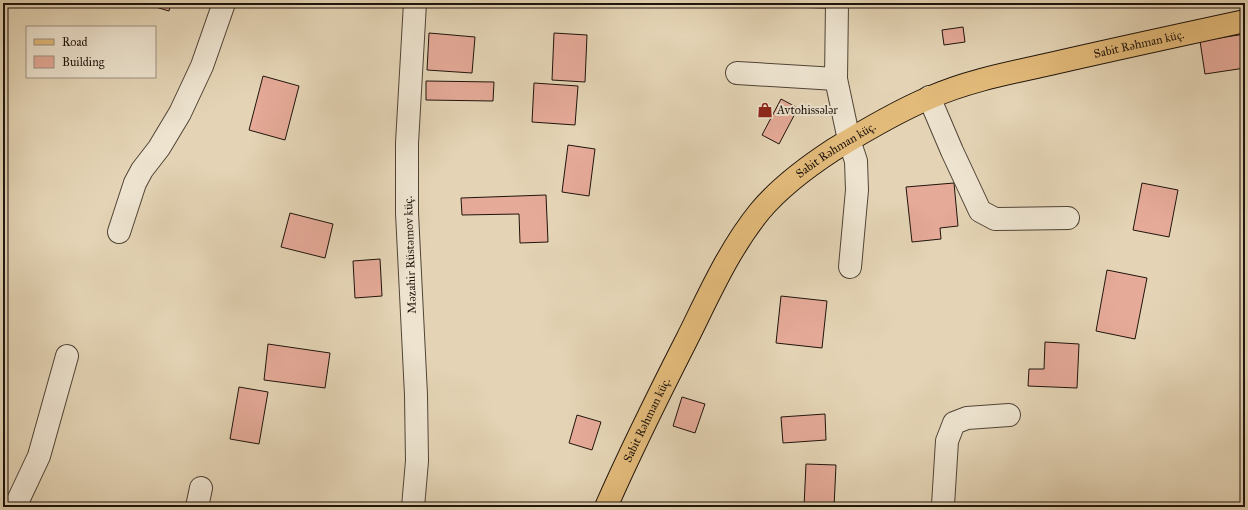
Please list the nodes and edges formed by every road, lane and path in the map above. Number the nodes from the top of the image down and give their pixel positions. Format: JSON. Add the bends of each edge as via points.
{"nodes":[{"id":1,"x":224,"y":3,"type":"edge"},
{"id":2,"x":415,"y":3,"type":"edge"},
{"id":3,"x":837,"y":3,"type":"edge"},
{"id":4,"x":1245,"y":21,"type":"edge"},
{"id":5,"x":737,"y":74,"type":"dead end"},
{"id":6,"x":836,"y":79,"type":"junction"},
{"id":7,"x":929,"y":98,"type":"junction"},
{"id":8,"x":848,"y":140,"type":"junction"},
{"id":9,"x":1068,"y":218,"type":"dead end"},
{"id":10,"x":119,"y":232,"type":"dead end"},
{"id":11,"x":850,"y":267,"type":"dead end"},
{"id":12,"x":67,"y":356,"type":"dead end"},
{"id":13,"x":1009,"y":415,"type":"dead end"},
{"id":14,"x":15,"y":507,"type":"edge"},
{"id":15,"x":413,"y":507,"type":"edge"},
{"id":16,"x":606,"y":507,"type":"edge"},
{"id":17,"x":944,"y":507,"type":"edge"}],
"edges":[{"from":1,"to":10,"type":"street","via":[[202,66],[180,113],[135,183]]},
{"from":2,"to":15,"type":"street","name":"Məzahir Rüstəmov küç.","via":[[406,213],[416,395],[417,461]]},
{"from":3,"to":6,"type":"street"},
{"from":4,"to":7,"type":"main road","name":"Sabit Rəhman küç.","via":[[979,80]]},
{"from":5,"to":6,"type":"street"},
{"from":6,"to":8,"type":"street"},
{"from":7,"to":8,"type":"main road","name":"Sabit Rəhman küç."},
{"from":7,"to":9,"type":"street","via":[[980,212],[995,220]]},
{"from":8,"to":11,"type":"street","via":[[856,161],[857,190]]},
{"from":8,"to":16,"type":"main road","name":"Sabit Rəhman küç.","via":[[807,167],[780,189],[742,235],[719,274]]},
{"from":12,"to":14,"type":"street","via":[[39,456]]},
{"from":13,"to":17,"type":"street","via":[[967,418],[954,423],[947,441]]}]}
